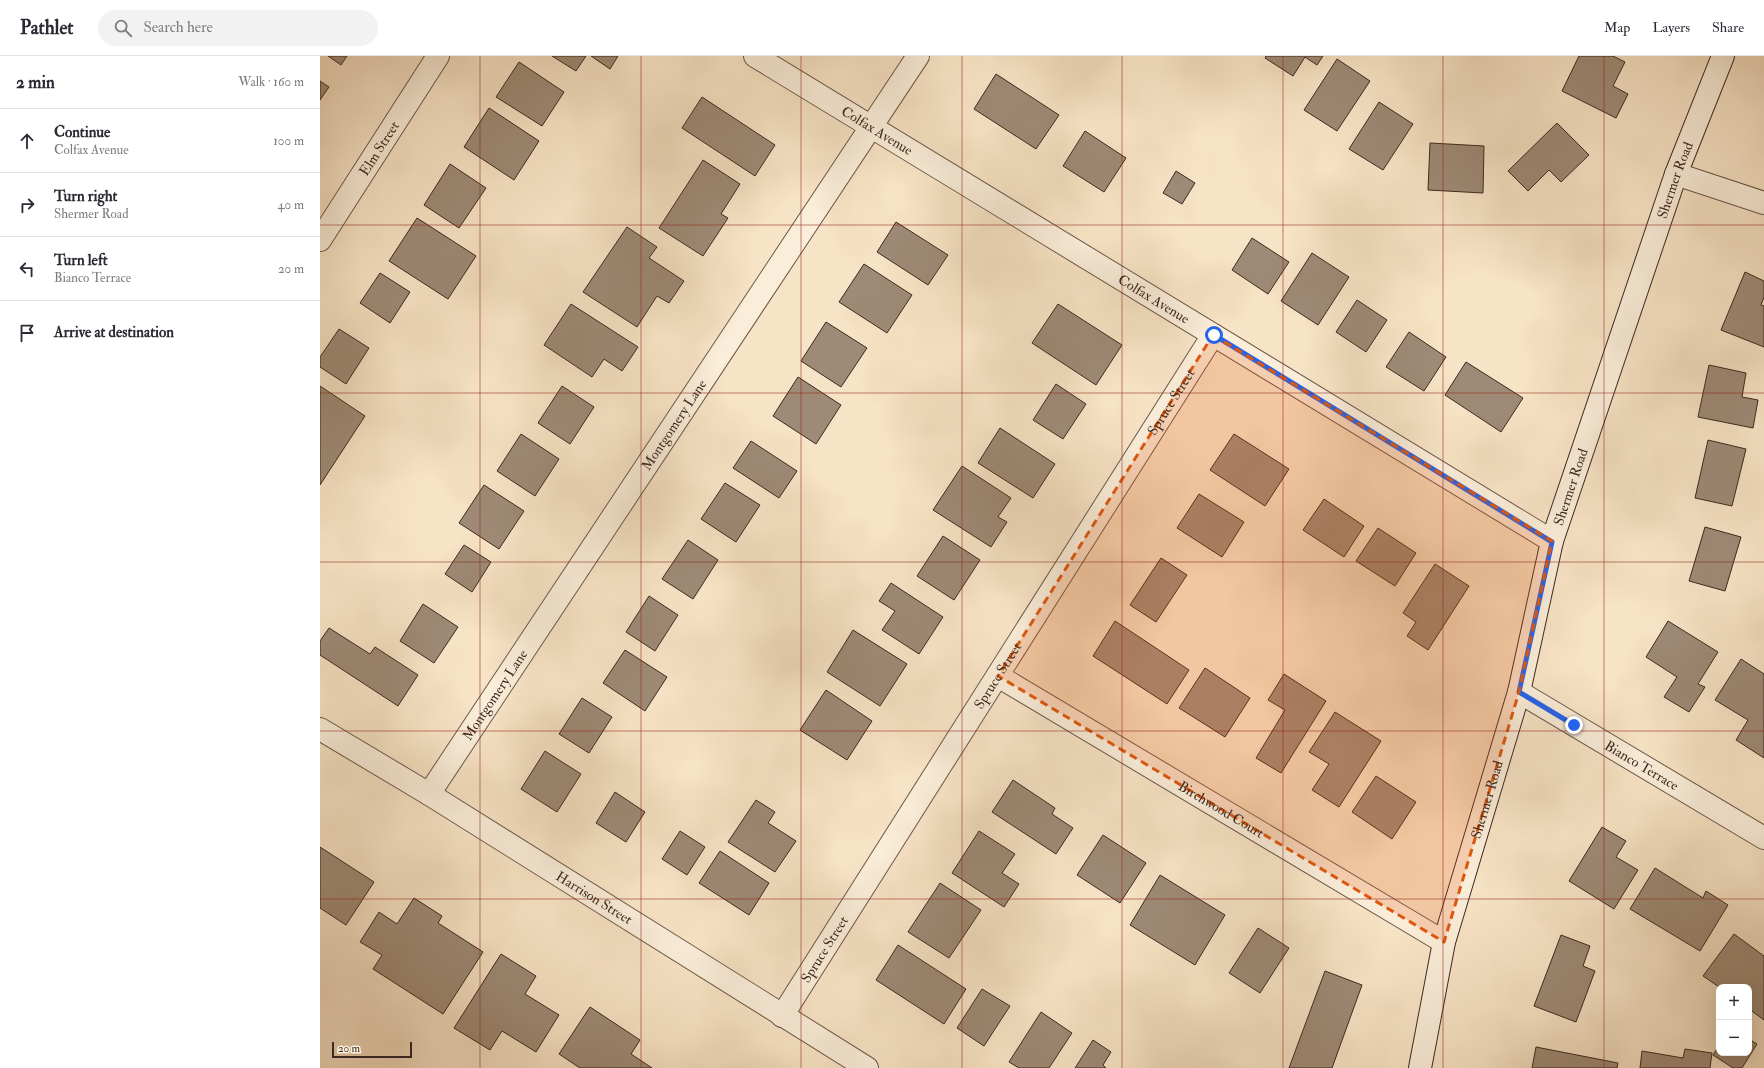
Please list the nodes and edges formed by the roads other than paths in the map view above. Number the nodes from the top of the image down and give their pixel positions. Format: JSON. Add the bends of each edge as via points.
{"nodes":[{"id":1,"x":438,"y":56,"type":"edge"},
{"id":2,"x":755,"y":56,"type":"edge"},
{"id":3,"x":918,"y":56,"type":"edge"},
{"id":4,"x":1723,"y":56,"type":"edge"},
{"id":5,"x":872,"y":127,"type":"junction"},
{"id":6,"x":1676,"y":174,"type":"junction"},
{"id":7,"x":1764,"y":203,"type":"edge"},
{"id":8,"x":320,"y":240,"type":"edge"},
{"id":9,"x":1214,"y":335,"type":"junction"},
{"id":10,"x":1552,"y":542,"type":"junction"},
{"id":11,"x":998,"y":676,"type":"junction"},
{"id":12,"x":1519,"y":692,"type":"junction"},
{"id":13,"x":320,"y":729,"type":"edge"},
{"id":14,"x":429,"y":794,"type":"junction"},
{"id":15,"x":1764,"y":838,"type":"edge"},
{"id":16,"x":1444,"y":942,"type":"junction"},
{"id":17,"x":782,"y":1016,"type":"junction"},
{"id":18,"x":867,"y":1068,"type":"edge"},
{"id":19,"x":1420,"y":1068,"type":"edge"}],
"edges":[{"from":1,"to":8,"type":"street","name":"Elm Street"},
{"from":2,"to":5,"type":"street","name":"Colfax Avenue"},
{"from":3,"to":5,"type":"street","name":"Montgomery Lane"},
{"from":4,"to":6,"type":"street","name":"Shermer Road"},
{"from":5,"to":9,"type":"street","name":"Colfax Avenue"},
{"from":5,"to":14,"type":"street","name":"Montgomery Lane"},
{"from":6,"to":7,"type":"street"},
{"from":6,"to":10,"type":"street","name":"Shermer Road"},
{"from":9,"to":10,"type":"street","name":"Colfax Avenue"},
{"from":9,"to":11,"type":"street","name":"Spruce Street"},
{"from":10,"to":12,"type":"street","name":"Shermer Road"},
{"from":11,"to":16,"type":"street","name":"Birchwood Court"},
{"from":11,"to":17,"type":"street","name":"Spruce Street"},
{"from":12,"to":15,"type":"street","name":"Bianco Terrace"},
{"from":12,"to":16,"type":"street","name":"Shermer Road"},
{"from":13,"to":14,"type":"street","name":"Harrison Street"},
{"from":14,"to":17,"type":"street","name":"Harrison Street"},
{"from":16,"to":19,"type":"street","name":"Shermer Road"},
{"from":17,"to":18,"type":"street","name":"Harrison Street"}]}
